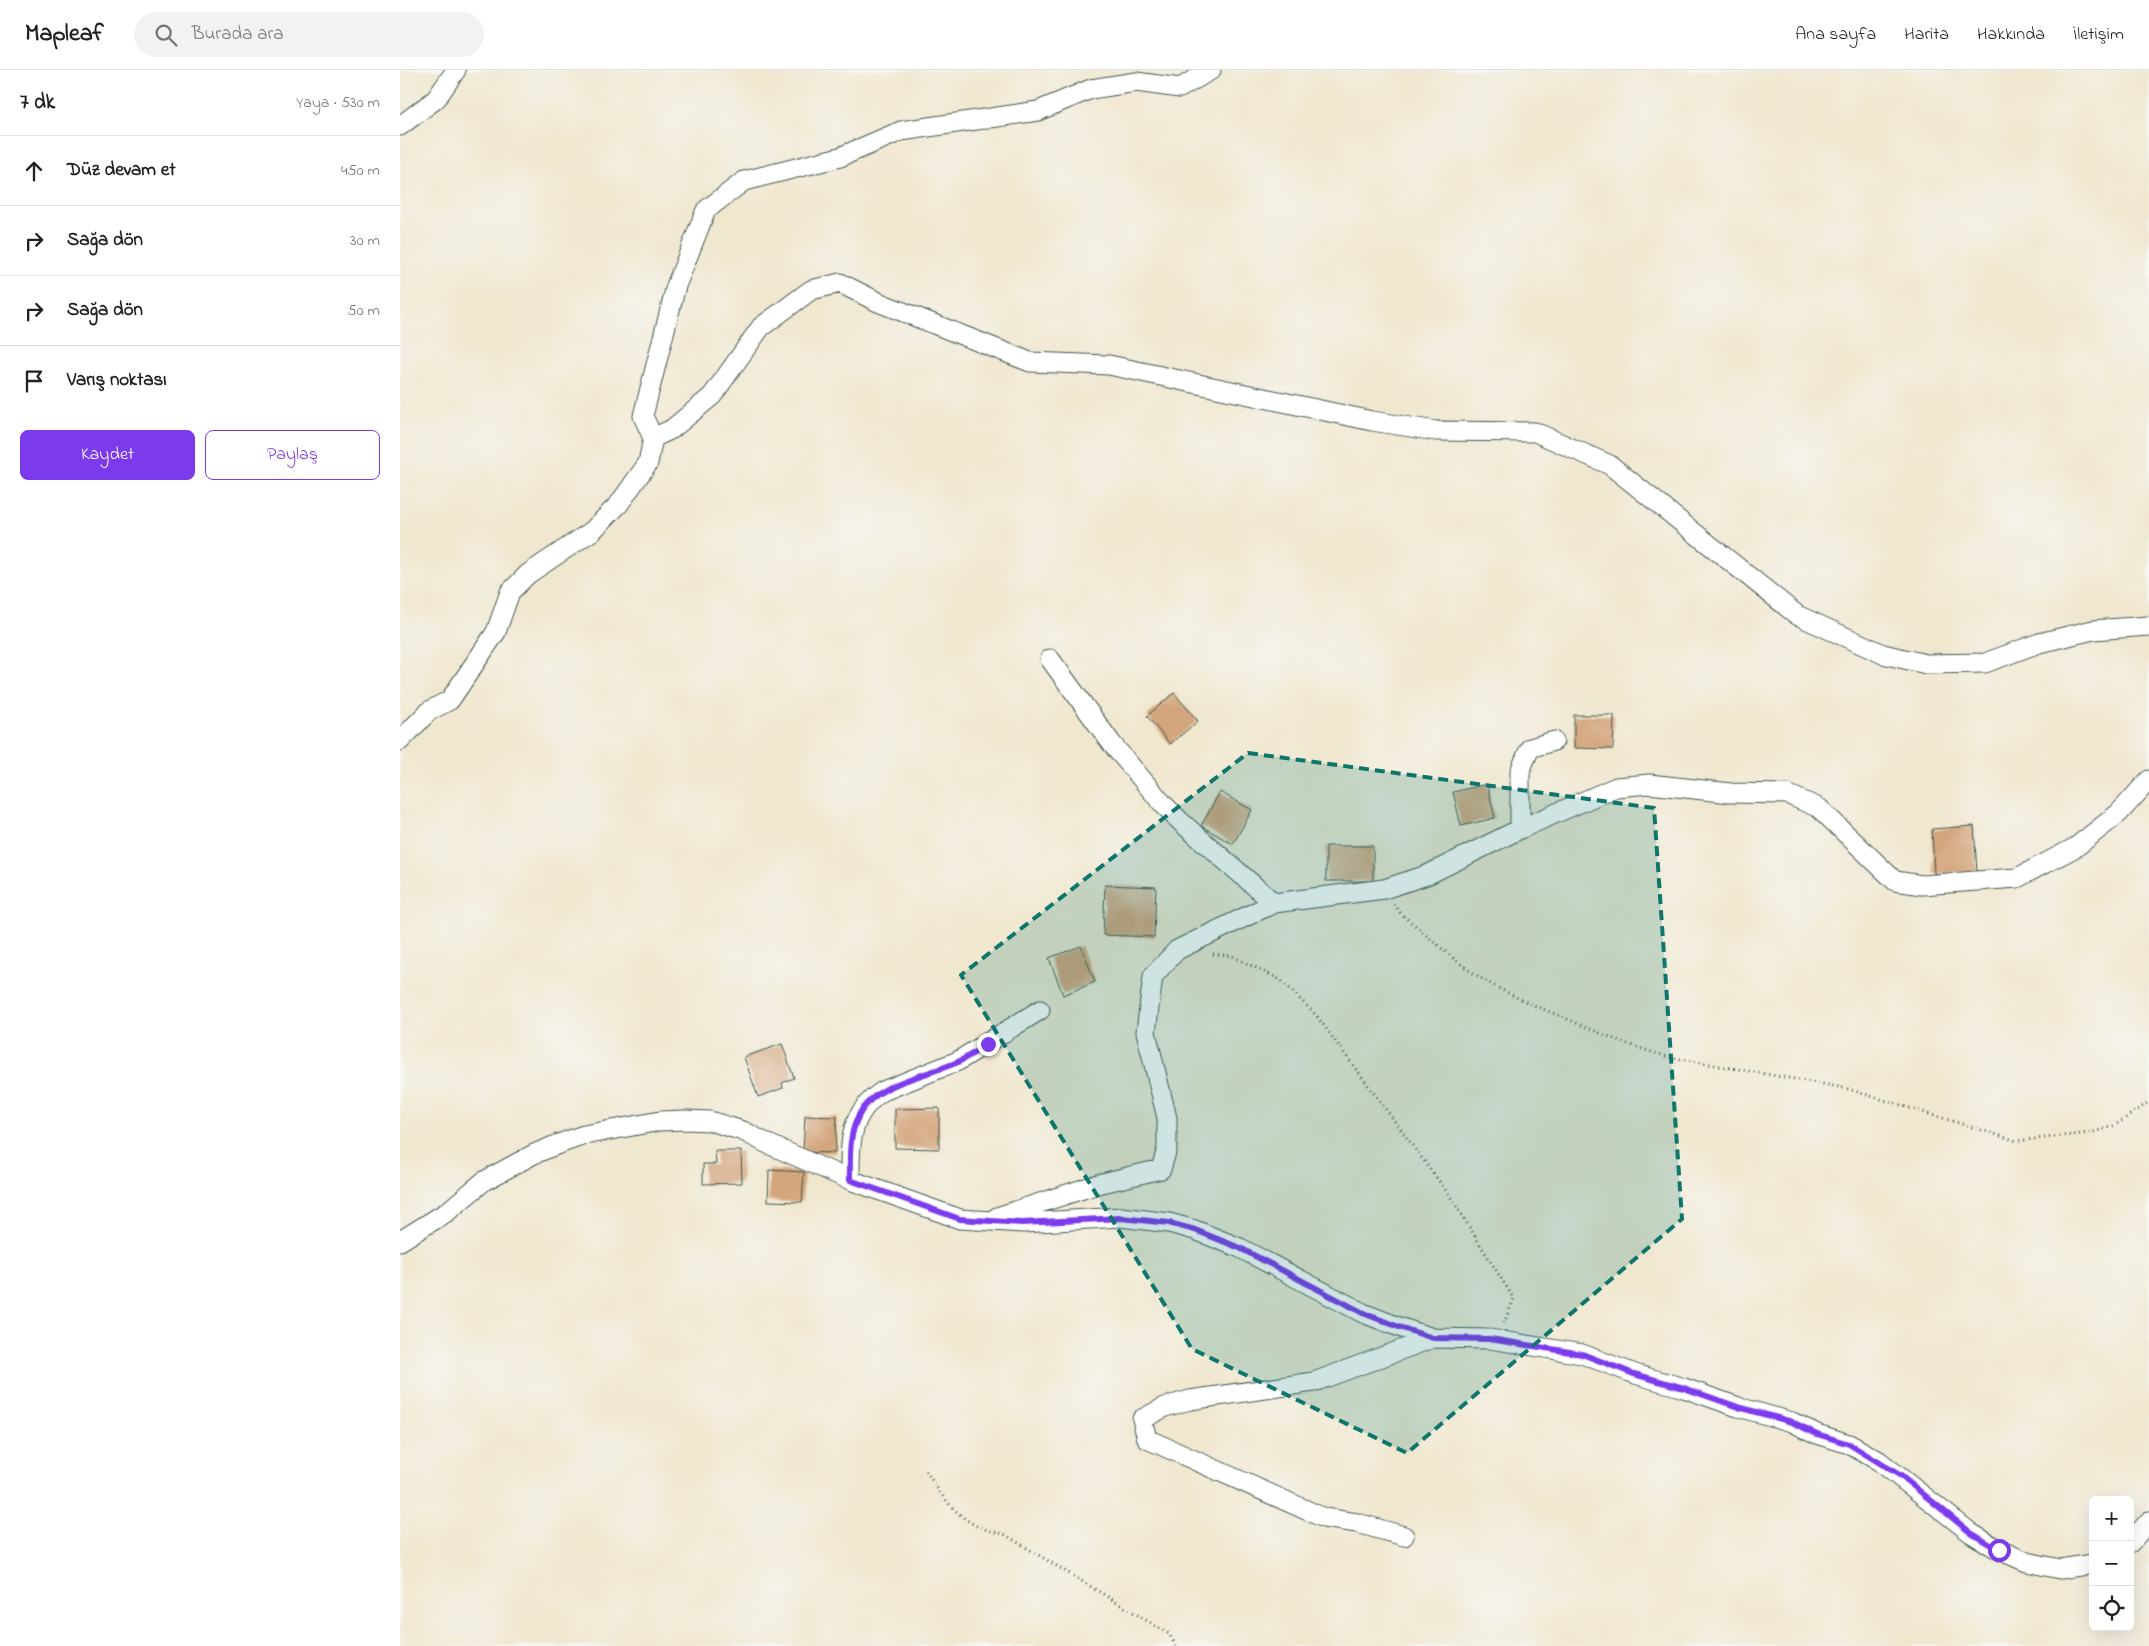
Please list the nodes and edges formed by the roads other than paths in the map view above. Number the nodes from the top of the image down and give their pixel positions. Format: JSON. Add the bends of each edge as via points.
{"nodes":[{"id":1,"x":456,"y":70,"type":"edge"},
{"id":2,"x":1211,"y":70,"type":"edge"},
{"id":3,"x":400,"y":126,"type":"edge"},
{"id":4,"x":653,"y":438,"type":"junction"},
{"id":5,"x":2149,"y":626,"type":"edge"},
{"id":6,"x":1050,"y":660,"type":"dead end"},
{"id":7,"x":400,"y":741,"type":"edge"},
{"id":8,"x":1554,"y":742,"type":"dead end"},
{"id":9,"x":2149,"y":780,"type":"edge"},
{"id":10,"x":1520,"y":828,"type":"junction"},
{"id":11,"x":1274,"y":903,"type":"junction"},
{"id":12,"x":1040,"y":1010,"type":"dead end"},
{"id":13,"x":850,"y":1180,"type":"junction"},
{"id":14,"x":988,"y":1220,"type":"junction"},
{"id":15,"x":400,"y":1241,"type":"edge"},
{"id":16,"x":1433,"y":1338,"type":"junction"},
{"id":17,"x":2149,"y":1521,"type":"edge"},
{"id":18,"x":1404,"y":1536,"type":"dead end"},
{"id":19,"x":2132,"y":1541,"type":"edge"},
{"id":20,"x":2089,"y":1565,"type":"edge"}],
"edges":[{"from":1,"to":3,"type":"street","via":[[436,99]]},
{"from":2,"to":4,"type":"street","via":[[1180,88],[1127,83],[1091,89],[1038,111],[901,131],[840,157],[744,181],[706,210],[676,286],[643,416]]},
{"from":4,"to":5,"type":"street","via":[[672,429],[712,396],[760,327],[811,290],[840,283],[878,302],[1030,362],[1109,365],[1372,421],[1436,431],[1536,432],[1610,465],[1797,615],[1883,654],[1926,664],[1985,663],[2039,643],[2093,630]]},
{"from":4,"to":7,"type":"street","via":[[648,463],[611,513],[581,540],[528,574],[510,592],[496,632],[450,700],[429,711]]},
{"from":6,"to":11,"type":"street","via":[[1112,744],[1163,804]]},
{"from":8,"to":10,"type":"street","via":[[1530,748],[1520,771]]},
{"from":9,"to":10,"type":"street","via":[[2119,813],[2076,847],[2017,878],[1950,884],[1922,885],[1894,880],[1820,808],[1788,794],[1731,793],[1649,784],[1616,787]]},
{"from":10,"to":11,"type":"street","via":[[1427,875],[1384,889]]},
{"from":11,"to":14,"type":"street","via":[[1178,950],[1153,976],[1146,1032],[1166,1118],[1167,1149],[1161,1169],[1098,1184]]},
{"from":12,"to":13,"type":"street","via":[[958,1062],[883,1090],[873,1097],[864,1106],[854,1129],[850,1144]]},
{"from":13,"to":14,"type":"street","via":[[960,1219]]},
{"from":13,"to":15,"type":"street","via":[[743,1131],[710,1121],[660,1122],[584,1135],[534,1154],[484,1181],[447,1212]]},
{"from":14,"to":16,"type":"street","via":[[1022,1223],[1121,1218],[1169,1223],[1240,1248],[1363,1313]]},
{"from":16,"to":18,"type":"street","via":[[1314,1382],[1190,1400],[1165,1407],[1142,1419],[1147,1438],[1324,1518]]},
{"from":16,"to":20,"type":"street","via":[[1490,1339],[1582,1354],[1634,1374],[1792,1422],[1849,1444],[1879,1461],[1971,1533],[1999,1550],[2027,1562],[2060,1569]]},
{"from":17,"to":19,"type":"street"}]}
